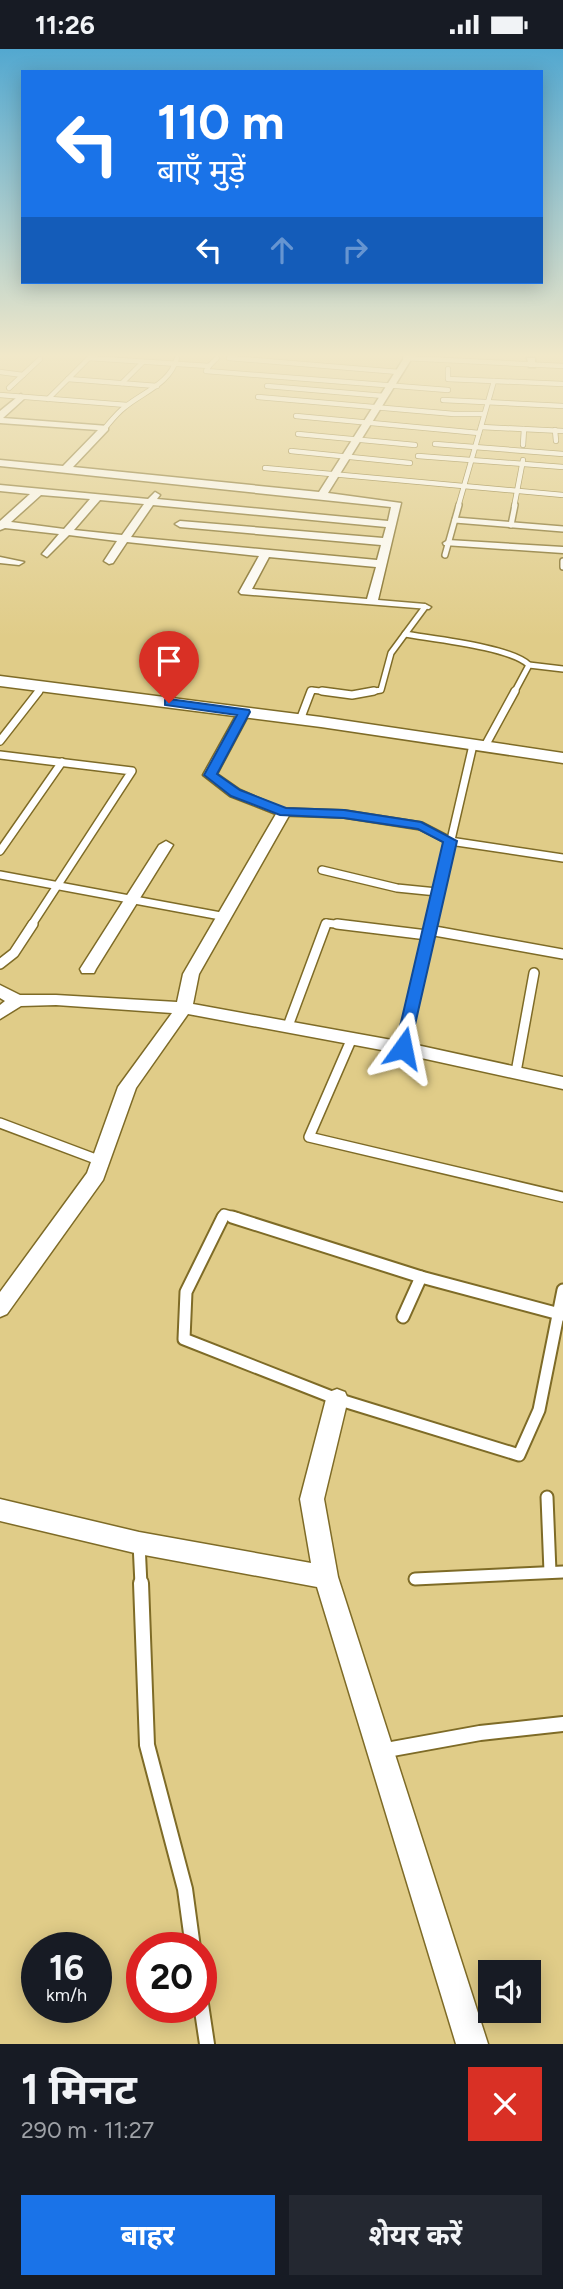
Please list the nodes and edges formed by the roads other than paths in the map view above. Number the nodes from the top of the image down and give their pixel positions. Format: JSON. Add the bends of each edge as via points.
{"nodes":[{"id":1,"x":83,"y":451,"type":"edge"},
{"id":2,"x":292,"y":451,"type":"edge"},
{"id":3,"x":349,"y":451,"type":"edge"},
{"id":4,"x":474,"y":451,"type":"edge"},
{"id":5,"x":524,"y":451,"type":"edge"},
{"id":6,"x":544,"y":451,"type":"edge"},
{"id":7,"x":563,"y":454,"type":"edge"},
{"id":8,"x":346,"y":456,"type":"junction"},
{"id":9,"x":418,"y":456,"type":"dead end"},
{"id":10,"x":471,"y":460,"type":"junction"},
{"id":11,"x":410,"y":463,"type":"dead end"},
{"id":12,"x":1,"y":464,"type":"edge"},
{"id":13,"x":522,"y":464,"type":"junction"},
{"id":14,"x":563,"y":467,"type":"edge"},
{"id":15,"x":265,"y":468,"type":"dead end"},
{"id":16,"x":65,"y":470,"type":"junction"},
{"id":17,"x":335,"y":474,"type":"junction"},
{"id":18,"x":166,"y":479,"type":"junction"},
{"id":19,"x":0,"y":488,"type":"edge"},
{"id":20,"x":463,"y":488,"type":"junction"},
{"id":21,"x":277,"y":490,"type":"junction"},
{"id":22,"x":39,"y":491,"type":"junction"},
{"id":23,"x":516,"y":492,"type":"junction"},
{"id":24,"x":322,"y":495,"type":"junction"},
{"id":25,"x":563,"y":495,"type":"edge"},
{"id":26,"x":97,"y":497,"type":"junction"},
{"id":27,"x":150,"y":502,"type":"junction"},
{"id":28,"x":191,"y":505,"type":"junction"},
{"id":29,"x":265,"y":512,"type":"junction"},
{"id":30,"x":455,"y":520,"type":"junction"},
{"id":31,"x":180,"y":524,"type":"junction"},
{"id":32,"x":392,"y":524,"type":"junction"},
{"id":33,"x":1,"y":525,"type":"edge"},
{"id":34,"x":510,"y":525,"type":"junction"},
{"id":35,"x":563,"y":529,"type":"edge"},
{"id":36,"x":255,"y":530,"type":"junction"},
{"id":37,"x":66,"y":532,"type":"junction"},
{"id":38,"x":125,"y":539,"type":"junction"},
{"id":39,"x":387,"y":542,"type":"junction"},
{"id":40,"x":167,"y":544,"type":"junction"},
{"id":41,"x":447,"y":549,"type":"joint"},
{"id":42,"x":563,"y":550,"type":"edge"},
{"id":43,"x":243,"y":551,"type":"junction"},
{"id":44,"x":265,"y":553,"type":"junction"},
{"id":45,"x":47,"y":554,"type":"dead end"},
{"id":46,"x":0,"y":560,"type":"edge"},
{"id":47,"x":110,"y":561,"type":"dead end"},
{"id":48,"x":563,"y":561,"type":"edge"},
{"id":49,"x":19,"y":562,"type":"dead end"},
{"id":50,"x":382,"y":564,"type":"junction"},
{"id":51,"x":563,"y":567,"type":"edge"},
{"id":52,"x":372,"y":602,"type":"junction"},
{"id":53,"x":425,"y":607,"type":"joint"},
{"id":54,"x":405,"y":634,"type":"junction"},
{"id":55,"x":529,"y":665,"type":"junction"},
{"id":56,"x":563,"y":670,"type":"edge"},
{"id":57,"x":0,"y":681,"type":"edge"},
{"id":58,"x":43,"y":686,"type":"junction"},
{"id":59,"x":244,"y":712,"type":"junction"},
{"id":60,"x":300,"y":720,"type":"junction"},
{"id":61,"x":0,"y":741,"type":"edge"},
{"id":62,"x":479,"y":745,"type":"junction"},
{"id":63,"x":0,"y":755,"type":"edge"},
{"id":64,"x":563,"y":758,"type":"edge"},
{"id":65,"x":62,"y":762,"type":"junction"},
{"id":66,"x":284,"y":812,"type":"junction"},
{"id":67,"x":450,"y":841,"type":"junction"},
{"id":68,"x":166,"y":845,"type":"dead end"},
{"id":69,"x":0,"y":851,"type":"edge"},
{"id":70,"x":563,"y":858,"type":"edge"},
{"id":71,"x":322,"y":870,"type":"dead end"},
{"id":72,"x":0,"y":875,"type":"edge"},
{"id":73,"x":59,"y":886,"type":"junction"},
{"id":74,"x":436,"y":897,"type":"junction"},
{"id":75,"x":132,"y":899,"type":"junction"},
{"id":76,"x":226,"y":917,"type":"junction"},
{"id":77,"x":428,"y":932,"type":"junction"},
{"id":78,"x":563,"y":954,"type":"edge"},
{"id":79,"x":0,"y":964,"type":"edge"},
{"id":80,"x":88,"y":969,"type":"dead end"},
{"id":81,"x":534,"y":973,"type":"dead end"},
{"id":82,"x":0,"y":990,"type":"edge"},
{"id":83,"x":17,"y":1001,"type":"junction"},
{"id":84,"x":184,"y":1009,"type":"junction"},
{"id":85,"x":0,"y":1013,"type":"edge"},
{"id":86,"x":288,"y":1027,"type":"junction"},
{"id":87,"x":352,"y":1038,"type":"junction"},
{"id":88,"x":403,"y":1048,"type":"junction"},
{"id":89,"x":516,"y":1072,"type":"junction"},
{"id":90,"x":563,"y":1083,"type":"edge"},
{"id":91,"x":0,"y":1123,"type":"edge"},
{"id":92,"x":101,"y":1161,"type":"junction"},
{"id":93,"x":563,"y":1197,"type":"edge"},
{"id":94,"x":421,"y":1277,"type":"junction"},
{"id":95,"x":563,"y":1290,"type":"edge"},
{"id":96,"x":2,"y":1302,"type":"edge"},
{"id":97,"x":561,"y":1315,"type":"edge"},
{"id":98,"x":403,"y":1318,"type":"dead end"},
{"id":99,"x":337,"y":1399,"type":"junction"},
{"id":100,"x":547,"y":1497,"type":"dead end"},
{"id":101,"x":0,"y":1510,"type":"edge"},
{"id":102,"x":139,"y":1543,"type":"junction"},
{"id":103,"x":557,"y":1572,"type":"edge"},
{"id":104,"x":326,"y":1577,"type":"junction"},
{"id":105,"x":415,"y":1579,"type":"dead end"},
{"id":106,"x":563,"y":1724,"type":"edge"},
{"id":107,"x":379,"y":1751,"type":"junction"},
{"id":108,"x":191,"y":1932,"type":"edge"},
{"id":109,"x":204,"y":2023,"type":"edge"},
{"id":110,"x":207,"y":2044,"type":"edge"},
{"id":111,"x":472,"y":2044,"type":"edge"}],
"edges":[{"from":1,"to":16,"type":"street"},
{"from":2,"to":8,"type":"lane"},
{"from":3,"to":8,"type":"street"},
{"from":4,"to":10,"type":"lane"},
{"from":5,"to":13,"type":"lane"},
{"from":6,"to":7,"type":"lane"},
{"from":8,"to":11,"type":"lane"},
{"from":8,"to":17,"type":"street"},
{"from":9,"to":10,"type":"lane"},
{"from":10,"to":13,"type":"lane"},
{"from":10,"to":20,"type":"lane"},
{"from":12,"to":16,"type":"street"},
{"from":13,"to":14,"type":"lane"},
{"from":13,"to":23,"type":"lane"},
{"from":15,"to":17,"type":"lane"},
{"from":16,"to":18,"type":"street"},
{"from":17,"to":20,"type":"lane"},
{"from":17,"to":24,"type":"street"},
{"from":18,"to":21,"type":"street"},
{"from":18,"to":27,"type":"street"},
{"from":19,"to":22,"type":"street"},
{"from":20,"to":23,"type":"lane"},
{"from":20,"to":30,"type":"lane"},
{"from":21,"to":24,"type":"street"},
{"from":21,"to":29,"type":"street"},
{"from":22,"to":26,"type":"street"},
{"from":22,"to":33,"type":"street"},
{"from":23,"to":25,"type":"lane"},
{"from":23,"to":34,"type":"lane"},
{"from":24,"to":32,"type":"street","via":[[397,505]]},
{"from":26,"to":27,"type":"street"},
{"from":26,"to":37,"type":"street"},
{"from":27,"to":28,"type":"street"},
{"from":27,"to":38,"type":"street"},
{"from":28,"to":29,"type":"street"},
{"from":28,"to":31,"type":"street"},
{"from":29,"to":32,"type":"street"},
{"from":29,"to":36,"type":"street"},
{"from":30,"to":34,"type":"lane"},
{"from":30,"to":41,"type":"lane"},
{"from":31,"to":36,"type":"street"},
{"from":31,"to":40,"type":"street"},
{"from":32,"to":39,"type":"street"},
{"from":33,"to":37,"type":"street"},
{"from":34,"to":35,"type":"lane"},
{"from":36,"to":39,"type":"street"},
{"from":36,"to":43,"type":"street"},
{"from":37,"to":38,"type":"street"},
{"from":37,"to":45,"type":"street"},
{"from":38,"to":40,"type":"street"},
{"from":38,"to":47,"type":"street"},
{"from":39,"to":50,"type":"street"},
{"from":40,"to":43,"type":"street"},
{"from":41,"to":42,"type":"street"},
{"from":43,"to":44,"type":"street"},
{"from":44,"to":50,"type":"street"},
{"from":44,"to":52,"type":"street","via":[[245,592]]},
{"from":46,"to":49,"type":"street"},
{"from":48,"to":51,"type":"lane"},
{"from":50,"to":52,"type":"street"},
{"from":52,"to":53,"type":"street"},
{"from":53,"to":54,"type":"lane"},
{"from":54,"to":55,"type":"lane","via":[[486,648]]},
{"from":54,"to":60,"type":"lane","via":[[391,653],[381,690],[352,695],[312,690]]},
{"from":55,"to":56,"type":"lane"},
{"from":55,"to":62,"type":"lane"},
{"from":57,"to":58,"type":"street"},
{"from":58,"to":59,"type":"street"},
{"from":58,"to":61,"type":"lane"},
{"from":59,"to":60,"type":"street"},
{"from":59,"to":66,"type":"street","via":[[210,775],[235,793]]},
{"from":60,"to":62,"type":"street"},
{"from":62,"to":64,"type":"street"},
{"from":62,"to":67,"type":"lane"},
{"from":63,"to":65,"type":"lane"},
{"from":65,"to":69,"type":"lane"},
{"from":65,"to":73,"type":"lane","via":[[132,771]]},
{"from":66,"to":67,"type":"lane","via":[[344,814],[421,826]]},
{"from":66,"to":76,"type":"street"},
{"from":67,"to":70,"type":"lane"},
{"from":67,"to":74,"type":"lane"},
{"from":68,"to":75,"type":"street"},
{"from":71,"to":74,"type":"lane","via":[[397,888],[437,892]]},
{"from":72,"to":73,"type":"lane"},
{"from":73,"to":75,"type":"lane"},
{"from":73,"to":79,"type":"lane","via":[[14,953]]},
{"from":74,"to":77,"type":"lane"},
{"from":75,"to":76,"type":"lane"},
{"from":75,"to":80,"type":"street"},
{"from":76,"to":84,"type":"street","via":[[191,974]]},
{"from":77,"to":78,"type":"lane"},
{"from":77,"to":86,"type":"lane","via":[[326,923]]},
{"from":77,"to":88,"type":"lane"},
{"from":81,"to":89,"type":"lane"},
{"from":82,"to":83,"type":"street"},
{"from":83,"to":84,"type":"street"},
{"from":83,"to":85,"type":"street"},
{"from":84,"to":86,"type":"street"},
{"from":84,"to":92,"type":"street","via":[[127,1087]]},
{"from":86,"to":87,"type":"street"},
{"from":87,"to":88,"type":"street"},
{"from":87,"to":93,"type":"lane","via":[[309,1137]]},
{"from":88,"to":89,"type":"street"},
{"from":89,"to":90,"type":"street"},
{"from":91,"to":92,"type":"lane"},
{"from":92,"to":96,"type":"street","via":[[96,1175]]},
{"from":94,"to":97,"type":"lane"},
{"from":94,"to":98,"type":"lane"},
{"from":94,"to":99,"type":"lane","via":[[224,1214],[186,1292],[184,1339]]},
{"from":95,"to":97,"type":"lane"},
{"from":97,"to":99,"type":"lane","via":[[539,1410],[519,1455]]},
{"from":99,"to":104,"type":"street","via":[[312,1499]]},
{"from":100,"to":103,"type":"lane"},
{"from":101,"to":102,"type":"street"},
{"from":102,"to":104,"type":"street"},
{"from":102,"to":108,"type":"lane","via":[[147,1745],[185,1889]]},
{"from":103,"to":105,"type":"lane"},
{"from":104,"to":107,"type":"street"},
{"from":106,"to":107,"type":"lane"},
{"from":107,"to":111,"type":"street"},
{"from":109,"to":110,"type":"lane"}]}
